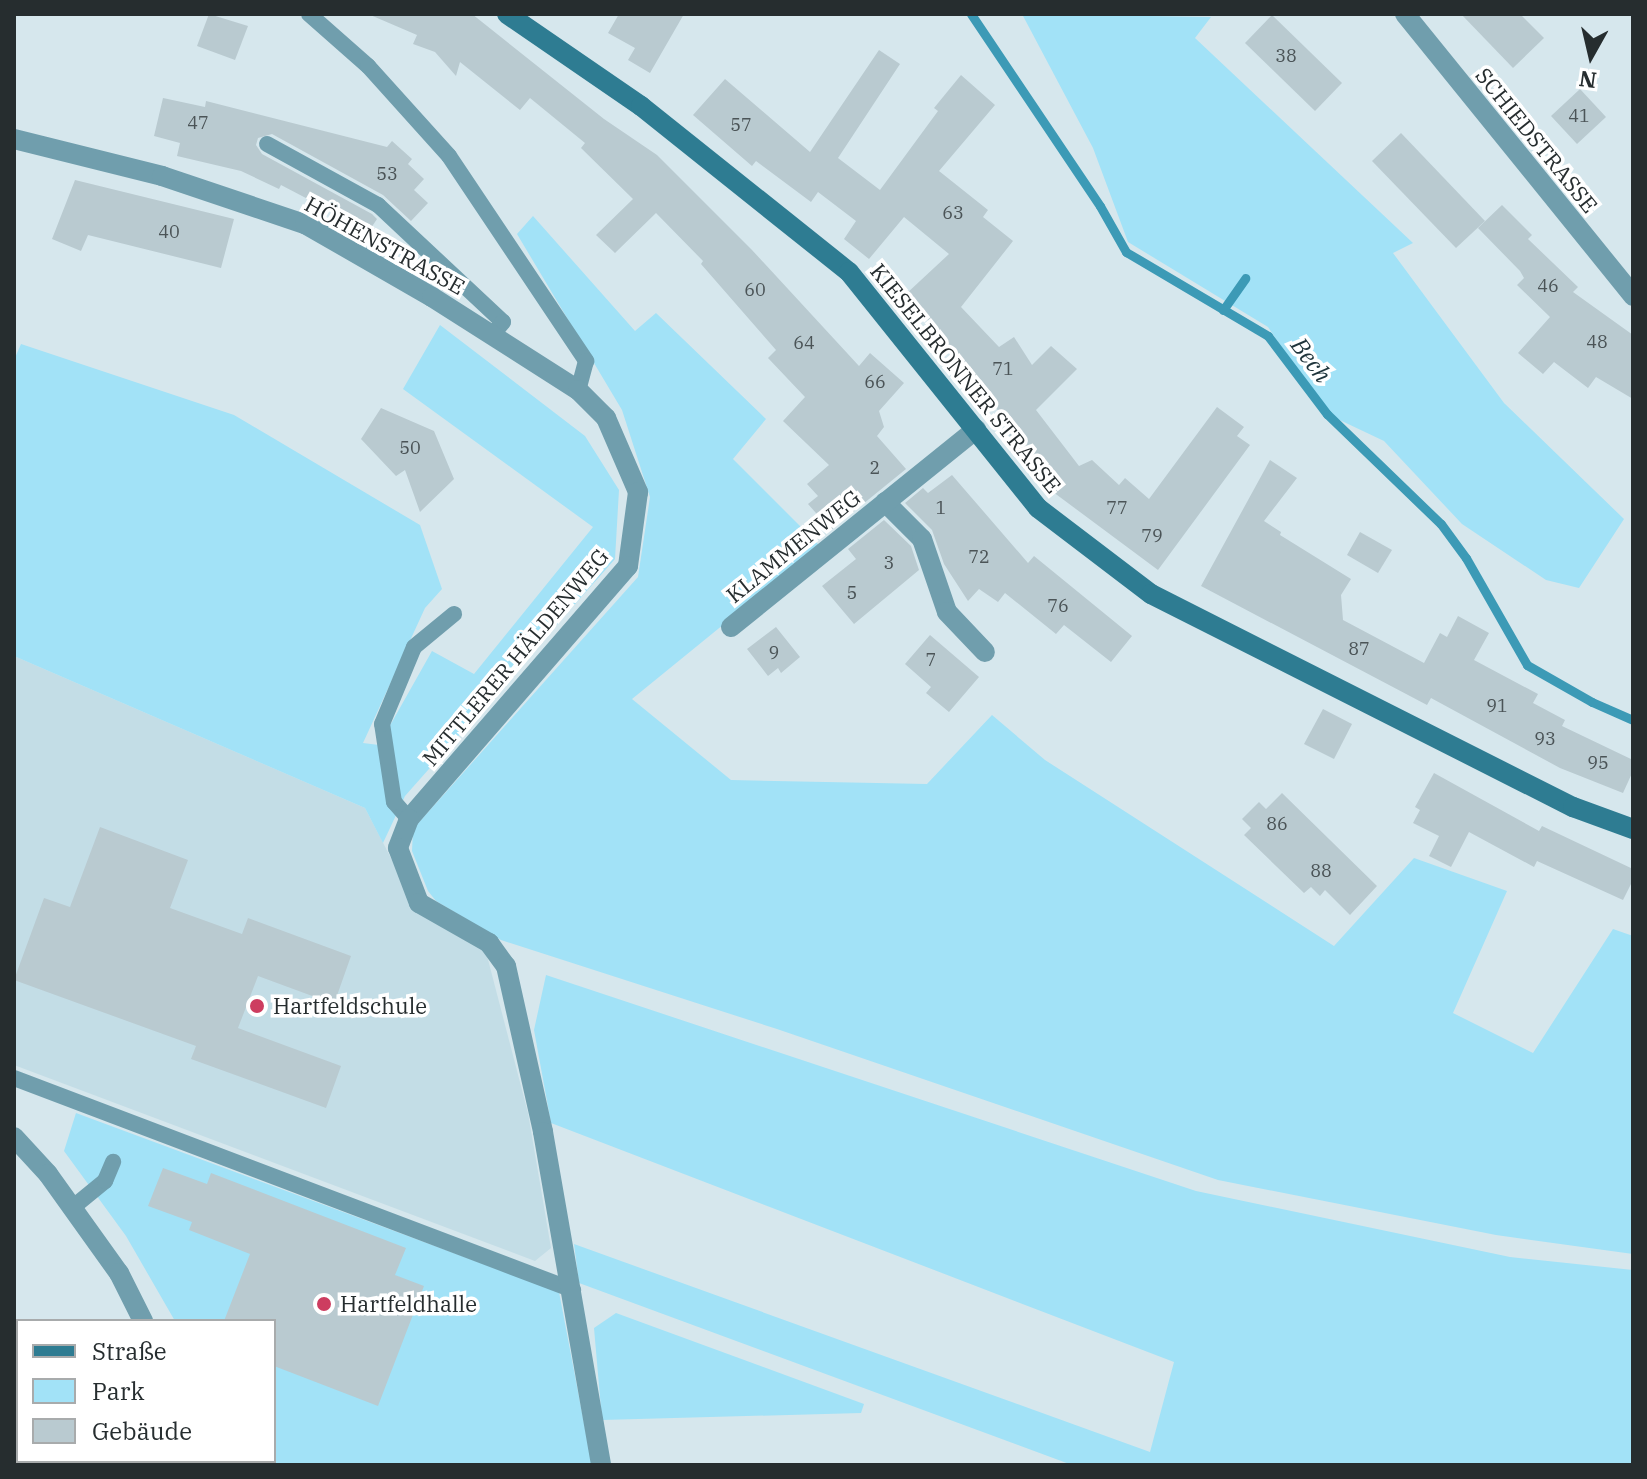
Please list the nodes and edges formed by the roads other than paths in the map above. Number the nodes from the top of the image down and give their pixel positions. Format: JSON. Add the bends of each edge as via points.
{"nodes":[{"id":1,"x":309,"y":14,"type":"edge"},
{"id":2,"x":507,"y":14,"type":"edge"},
{"id":3,"x":1405,"y":14,"type":"edge"},
{"id":4,"x":14,"y":139,"type":"edge"},
{"id":5,"x":267,"y":144,"type":"dead end"},
{"id":6,"x":1633,"y":296,"type":"edge"},
{"id":7,"x":492,"y":335,"type":"junction"},
{"id":8,"x":578,"y":390,"type":"junction"},
{"id":9,"x":976,"y":429,"type":"junction"},
{"id":10,"x":885,"y":502,"type":"junction"},
{"id":11,"x":454,"y":614,"type":"dead end"},
{"id":12,"x":731,"y":627,"type":"dead end"},
{"id":13,"x":985,"y":652,"type":"dead end"},
{"id":14,"x":409,"y":819,"type":"junction"},
{"id":15,"x":1633,"y":829,"type":"edge"},
{"id":16,"x":14,"y":1078,"type":"edge"},
{"id":17,"x":14,"y":1137,"type":"edge"},
{"id":18,"x":113,"y":1162,"type":"dead end"},
{"id":19,"x":72,"y":1208,"type":"junction"},
{"id":20,"x":573,"y":1290,"type":"junction"},
{"id":21,"x":142,"y":1319,"type":"edge"},
{"id":22,"x":601,"y":1465,"type":"edge"}],
"edges":[{"from":1,"to":8,"type":"lane","via":[[368,66],[449,156],[586,361]]},
{"from":2,"to":9,"type":"main road","name":"KIESELBRONNER STRASSE","via":[[641,106],[849,272]]},
{"from":3,"to":6,"type":"street","name":"SCHIEDSTRASSE"},
{"from":4,"to":7,"type":"street","name":"HÖHENSTRASSE","via":[[162,176],[305,224]]},
{"from":5,"to":7,"type":"lane","via":[[378,205],[503,322]]},
{"from":7,"to":8,"type":"street","name":"HÖHENSTRASSE"},
{"from":8,"to":14,"type":"street","name":"MITTLERER HÄLDENWEG","via":[[606,418],[638,492],[628,566]]},
{"from":9,"to":10,"type":"street","name":"KLAMMENWEG"},
{"from":9,"to":15,"type":"main road","name":"KIESELBRONNER STRASSE","via":[[1038,508],[1151,594],[1573,807]]},
{"from":10,"to":12,"type":"street","name":"KLAMMENWEG"},
{"from":10,"to":13,"type":"street","name":"KLAMMENWEG","via":[[922,539],[947,612]]},
{"from":11,"to":14,"type":"lane","via":[[414,647],[382,724],[394,802]]},
{"from":14,"to":20,"type":"street","via":[[398,848],[419,903],[489,943],[506,966]]},
{"from":16,"to":20,"type":"lane"},
{"from":17,"to":19,"type":"street"},
{"from":18,"to":19,"type":"lane","via":[[105,1181]]},
{"from":19,"to":21,"type":"street","via":[[119,1273]]},
{"from":20,"to":22,"type":"street"}]}
